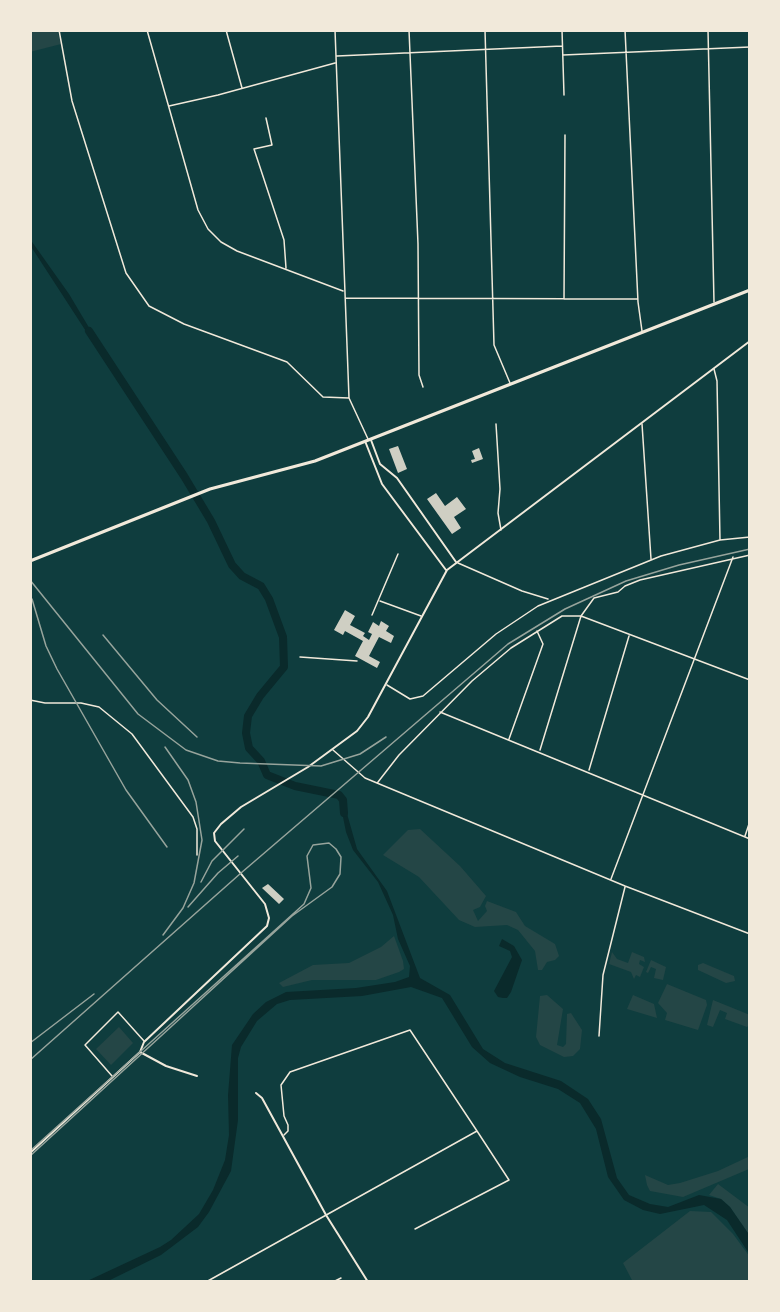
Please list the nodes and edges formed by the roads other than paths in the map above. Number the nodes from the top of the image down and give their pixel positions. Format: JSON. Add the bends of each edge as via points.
{"nodes":[{"id":1,"x":59,"y":30,"type":"edge"},
{"id":2,"x":147,"y":30,"type":"edge"},
{"id":3,"x":226,"y":30,"type":"edge"},
{"id":4,"x":335,"y":30,"type":"edge"},
{"id":5,"x":410,"y":30,"type":"edge"},
{"id":6,"x":485,"y":30,"type":"edge"},
{"id":7,"x":562,"y":30,"type":"edge"},
{"id":8,"x":625,"y":30,"type":"edge"},
{"id":9,"x":708,"y":30,"type":"edge"},
{"id":10,"x":562,"y":46,"type":"junction"},
{"id":11,"x":750,"y":47,"type":"edge"},
{"id":12,"x":708,"y":49,"type":"junction"},
{"id":13,"x":486,"y":50,"type":"junction"},
{"id":14,"x":626,"y":51,"type":"junction"},
{"id":15,"x":410,"y":54,"type":"junction"},
{"id":16,"x":563,"y":55,"type":"junction"},
{"id":17,"x":336,"y":57,"type":"junction"},
{"id":18,"x":336,"y":63,"type":"junction"},
{"id":19,"x":242,"y":89,"type":"junction"},
{"id":20,"x":564,"y":95,"type":"dead end"},
{"id":21,"x":168,"y":106,"type":"junction"},
{"id":22,"x":266,"y":118,"type":"dead end"},
{"id":23,"x":565,"y":135,"type":"dead end"},
{"id":24,"x":286,"y":269,"type":"junction"},
{"id":25,"x":750,"y":290,"type":"edge"},
{"id":26,"x":344,"y":291,"type":"junction"},
{"id":27,"x":344,"y":298,"type":"junction"},
{"id":28,"x":418,"y":298,"type":"junction"},
{"id":29,"x":493,"y":299,"type":"junction"},
{"id":30,"x":564,"y":299,"type":"junction"},
{"id":31,"x":638,"y":299,"type":"junction"},
{"id":32,"x":714,"y":303,"type":"junction"},
{"id":33,"x":642,"y":331,"type":"junction"},
{"id":34,"x":750,"y":341,"type":"edge"},
{"id":35,"x":714,"y":368,"type":"junction"},
{"id":36,"x":510,"y":384,"type":"junction"},
{"id":37,"x":423,"y":387,"type":"dead end"},
{"id":38,"x":349,"y":398,"type":"junction"},
{"id":39,"x":642,"y":423,"type":"junction"},
{"id":40,"x":496,"y":424,"type":"dead end"},
{"id":41,"x":368,"y":440,"type":"junction"},
{"id":42,"x":501,"y":530,"type":"junction"},
{"id":43,"x":750,"y":537,"type":"edge"},
{"id":44,"x":720,"y":540,"type":"junction"},
{"id":45,"x":399,"y":554,"type":"dead end"},
{"id":46,"x":750,"y":555,"type":"edge"},
{"id":47,"x":733,"y":557,"type":"junction"},
{"id":48,"x":651,"y":560,"type":"junction"},
{"id":49,"x":30,"y":561,"type":"edge"},
{"id":50,"x":456,"y":562,"type":"junction"},
{"id":51,"x":447,"y":570,"type":"junction"},
{"id":52,"x":551,"y":600,"type":"junction"},
{"id":53,"x":380,"y":601,"type":"junction"},
{"id":54,"x":372,"y":615,"type":"dead end"},
{"id":55,"x":421,"y":615,"type":"junction"},
{"id":56,"x":581,"y":616,"type":"junction"},
{"id":57,"x":537,"y":630,"type":"junction"},
{"id":58,"x":629,"y":636,"type":"junction"},
{"id":59,"x":300,"y":657,"type":"dead end"},
{"id":60,"x":693,"y":658,"type":"junction"},
{"id":61,"x":357,"y":661,"type":"dead end"},
{"id":62,"x":750,"y":680,"type":"edge"},
{"id":63,"x":386,"y":685,"type":"junction"},
{"id":64,"x":30,"y":700,"type":"edge"},
{"id":65,"x":440,"y":712,"type":"junction"},
{"id":66,"x":509,"y":740,"type":"junction"},
{"id":67,"x":333,"y":750,"type":"junction"},
{"id":68,"x":540,"y":752,"type":"junction"},
{"id":69,"x":589,"y":771,"type":"junction"},
{"id":70,"x":377,"y":783,"type":"junction"},
{"id":71,"x":643,"y":794,"type":"junction"},
{"id":72,"x":750,"y":821,"type":"edge"},
{"id":73,"x":745,"y":837,"type":"junction"},
{"id":74,"x":750,"y":839,"type":"edge"},
{"id":75,"x":197,"y":855,"type":"dead end"},
{"id":76,"x":611,"y":880,"type":"junction"},
{"id":77,"x":625,"y":886,"type":"junction"},
{"id":78,"x":750,"y":934,"type":"edge"},
{"id":79,"x":598,"y":1036,"type":"dead end"},
{"id":80,"x":144,"y":1042,"type":"junction"},
{"id":81,"x":140,"y":1052,"type":"junction"},
{"id":82,"x":197,"y":1076,"type":"dead end"},
{"id":83,"x":113,"y":1077,"type":"junction"},
{"id":84,"x":256,"y":1093,"type":"dead end"},
{"id":85,"x":477,"y":1131,"type":"junction"},
{"id":86,"x":283,"y":1136,"type":"junction"},
{"id":87,"x":30,"y":1153,"type":"edge"},
{"id":88,"x":326,"y":1215,"type":"junction"},
{"id":89,"x":415,"y":1229,"type":"dead end"},
{"id":90,"x":340,"y":1278,"type":"dead end"},
{"id":91,"x":206,"y":1282,"type":"edge"},
{"id":92,"x":333,"y":1282,"type":"edge"},
{"id":93,"x":368,"y":1282,"type":"edge"}],
"edges":[{"from":1,"to":38,"type":"street","via":[[72,101],[126,273],[149,306],[184,324],[287,362],[323,397]]},
{"from":2,"to":21,"type":"street"},
{"from":3,"to":19,"type":"street"},
{"from":4,"to":17,"type":"street"},
{"from":5,"to":15,"type":"street"},
{"from":6,"to":13,"type":"street"},
{"from":7,"to":10,"type":"street"},
{"from":8,"to":14,"type":"street"},
{"from":9,"to":12,"type":"street"},
{"from":10,"to":13,"type":"street"},
{"from":10,"to":16,"type":"street"},
{"from":11,"to":12,"type":"street"},
{"from":12,"to":14,"type":"street"},
{"from":12,"to":32,"type":"street"},
{"from":13,"to":15,"type":"street"},
{"from":13,"to":29,"type":"street"},
{"from":14,"to":16,"type":"street"},
{"from":14,"to":31,"type":"street"},
{"from":15,"to":17,"type":"street"},
{"from":15,"to":28,"type":"street"},
{"from":16,"to":20,"type":"street"},
{"from":17,"to":18,"type":"street"},
{"from":18,"to":19,"type":"street"},
{"from":18,"to":26,"type":"street"},
{"from":19,"to":21,"type":"street"},
{"from":21,"to":24,"type":"street","via":[[198,210],[208,228],[237,251]]},
{"from":22,"to":24,"type":"street","via":[[272,145],[254,149],[284,240]]},
{"from":23,"to":30,"type":"street"},
{"from":24,"to":26,"type":"street"},
{"from":25,"to":32,"type":"main road"},
{"from":26,"to":27,"type":"street"},
{"from":27,"to":28,"type":"street"},
{"from":27,"to":38,"type":"street"},
{"from":28,"to":29,"type":"street"},
{"from":28,"to":37,"type":"street","via":[[419,375]]},
{"from":29,"to":30,"type":"street"},
{"from":29,"to":36,"type":"street","via":[[494,345]]},
{"from":30,"to":31,"type":"street"},
{"from":31,"to":33,"type":"street"},
{"from":32,"to":33,"type":"main road"},
{"from":33,"to":36,"type":"main road"},
{"from":34,"to":35,"type":"street"},
{"from":35,"to":39,"type":"street"},
{"from":35,"to":44,"type":"street"},
{"from":36,"to":41,"type":"main road"},
{"from":38,"to":41,"type":"street"},
{"from":39,"to":42,"type":"street"},
{"from":39,"to":48,"type":"street"},
{"from":40,"to":42,"type":"street"},
{"from":41,"to":49,"type":"main road","via":[[315,461],[210,489]]},
{"from":41,"to":50,"type":"street","via":[[380,464],[397,478]]},
{"from":41,"to":51,"type":"street","via":[[382,484]]},
{"from":42,"to":50,"type":"street"},
{"from":43,"to":44,"type":"street"},
{"from":44,"to":48,"type":"street"},
{"from":45,"to":53,"type":"street"},
{"from":46,"to":47,"type":"street"},
{"from":47,"to":56,"type":"street","via":[[640,580],[618,592],[594,598]]},
{"from":47,"to":60,"type":"street"},
{"from":48,"to":52,"type":"street"},
{"from":50,"to":51,"type":"street"},
{"from":50,"to":52,"type":"street"},
{"from":51,"to":55,"type":"street"},
{"from":52,"to":63,"type":"street","via":[[514,620],[423,696],[410,699]]},
{"from":53,"to":54,"type":"street"},
{"from":53,"to":55,"type":"street"},
{"from":55,"to":63,"type":"street"},
{"from":56,"to":57,"type":"street","via":[[562,616]]},
{"from":56,"to":58,"type":"street"},
{"from":56,"to":68,"type":"street"},
{"from":57,"to":65,"type":"street","via":[[472,681]]},
{"from":57,"to":66,"type":"street","via":[[543,644]]},
{"from":58,"to":60,"type":"street"},
{"from":58,"to":69,"type":"street"},
{"from":59,"to":61,"type":"street"},
{"from":60,"to":62,"type":"street"},
{"from":60,"to":71,"type":"street"},
{"from":63,"to":67,"type":"street","via":[[357,731]]},
{"from":64,"to":75,"type":"street","via":[[99,707],[132,734],[193,817]]},
{"from":65,"to":66,"type":"street"},
{"from":65,"to":70,"type":"street"},
{"from":66,"to":68,"type":"street"},
{"from":67,"to":70,"type":"street","via":[[365,778]]},
{"from":67,"to":80,"type":"street","via":[[242,807],[214,833],[215,840],[265,904],[267,926]]},
{"from":68,"to":69,"type":"street"},
{"from":69,"to":71,"type":"street"},
{"from":70,"to":76,"type":"street"},
{"from":71,"to":73,"type":"street"},
{"from":71,"to":76,"type":"street"},
{"from":72,"to":73,"type":"street"},
{"from":73,"to":74,"type":"street"},
{"from":76,"to":77,"type":"street"},
{"from":77,"to":78,"type":"street"},
{"from":77,"to":79,"type":"street","via":[[603,975]]},
{"from":80,"to":81,"type":"street"},
{"from":80,"to":83,"type":"street","via":[[118,1012],[85,1045]]},
{"from":81,"to":82,"type":"street"},
{"from":81,"to":83,"type":"street"},
{"from":83,"to":87,"type":"street"},
{"from":84,"to":86,"type":"street"},
{"from":85,"to":86,"type":"street","via":[[410,1030],[290,1072],[281,1085],[288,1125]]},
{"from":85,"to":88,"type":"street"},
{"from":85,"to":89,"type":"street","via":[[509,1180]]},
{"from":86,"to":88,"type":"street"},
{"from":88,"to":91,"type":"street"},
{"from":88,"to":93,"type":"street"},
{"from":90,"to":92,"type":"street"}]}
